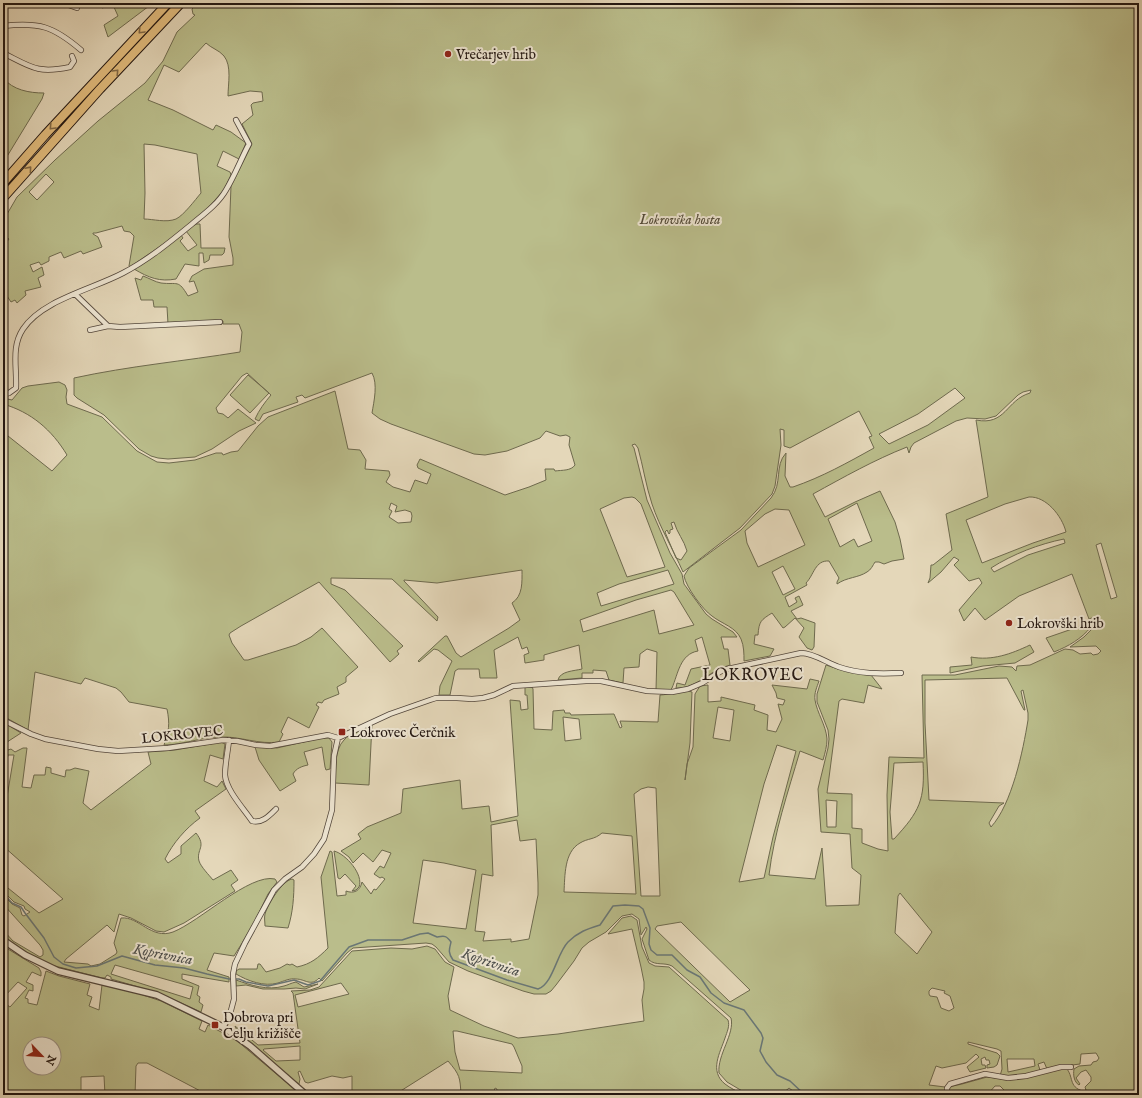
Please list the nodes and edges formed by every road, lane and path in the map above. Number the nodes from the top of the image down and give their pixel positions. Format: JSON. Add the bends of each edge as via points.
{"nodes":[{"id":1,"x":63,"y":3,"type":"edge"},
{"id":2,"x":168,"y":3,"type":"edge"},
{"id":3,"x":181,"y":3,"type":"edge"},
{"id":4,"x":77,"y":8,"type":"dead end"},
{"id":5,"x":3,"y":26,"type":"edge"},
{"id":6,"x":81,"y":50,"type":"dead end"},
{"id":7,"x":3,"y":53,"type":"edge"},
{"id":8,"x":72,"y":56,"type":"dead end"},
{"id":9,"x":236,"y":120,"type":"dead end"},
{"id":10,"x":3,"y":183,"type":"edge"},
{"id":11,"x":3,"y":198,"type":"edge"},
{"id":12,"x":75,"y":294,"type":"junction"},
{"id":13,"x":220,"y":322,"type":"dead end"},
{"id":14,"x":108,"y":326,"type":"junction"},
{"id":15,"x":90,"y":330,"type":"dead end"},
{"id":16,"x":3,"y":395,"type":"edge"},
{"id":17,"x":901,"y":673,"type":"dead end"},
{"id":18,"x":3,"y":720,"type":"edge"},
{"id":19,"x":338,"y":738,"type":"junction"},
{"id":20,"x":229,"y":740,"type":"junction"},
{"id":21,"x":276,"y":809,"type":"dead end"},
{"id":22,"x":3,"y":940,"type":"edge"},
{"id":23,"x":223,"y":1027,"type":"junction"},
{"id":24,"x":1070,"y":1067,"type":"dead end"},
{"id":25,"x":300,"y":1093,"type":"edge"},
{"id":26,"x":306,"y":1095,"type":"edge"},
{"id":27,"x":947,"y":1095,"type":"edge"}],
"edges":[{"from":1,"to":4,"type":"street"},
{"from":2,"to":10,"type":"highway","one_way":true},
{"from":11,"to":3,"type":"highway","one_way":true},
{"from":5,"to":6,"type":"street","via":[[33,24],[47,27]]},
{"from":7,"to":8,"type":"street","via":[[40,70],[70,67],[74,61]]},
{"from":9,"to":12,"type":"street","via":[[249,144],[226,190],[216,203],[135,266]]},
{"from":12,"to":14,"type":"street"},
{"from":12,"to":16,"type":"street","via":[[49,306],[23,329],[16,344],[16,388]]},
{"from":13,"to":14,"type":"street"},
{"from":14,"to":15,"type":"street"},
{"from":17,"to":19,"type":"street","via":[[854,671],[801,653],[723,670],[702,683],[672,692],[647,692],[601,681],[513,686],[483,698],[430,700],[390,714]]},
{"from":18,"to":20,"type":"street","name":"LOKROVEC","via":[[45,739],[111,751],[190,746],[212,740]]},
{"from":19,"to":20,"type":"street","name":"LOKROVEC","via":[[328,735],[270,746]]},
{"from":19,"to":23,"type":"street","via":[[334,756],[332,810],[324,840],[302,867],[274,890],[238,955],[233,974],[232,1010]]},
{"from":20,"to":21,"type":"street","via":[[225,775],[231,791],[252,821],[260,822]]},
{"from":22,"to":23,"type":"street","via":[[25,955],[58,971],[157,995]]},
{"from":23,"to":25,"type":"street","via":[[250,1046]]},
{"from":24,"to":27,"type":"street","via":[[1008,1078],[985,1074],[950,1084]]},
{"from":25,"to":26,"type":"street"}]}
